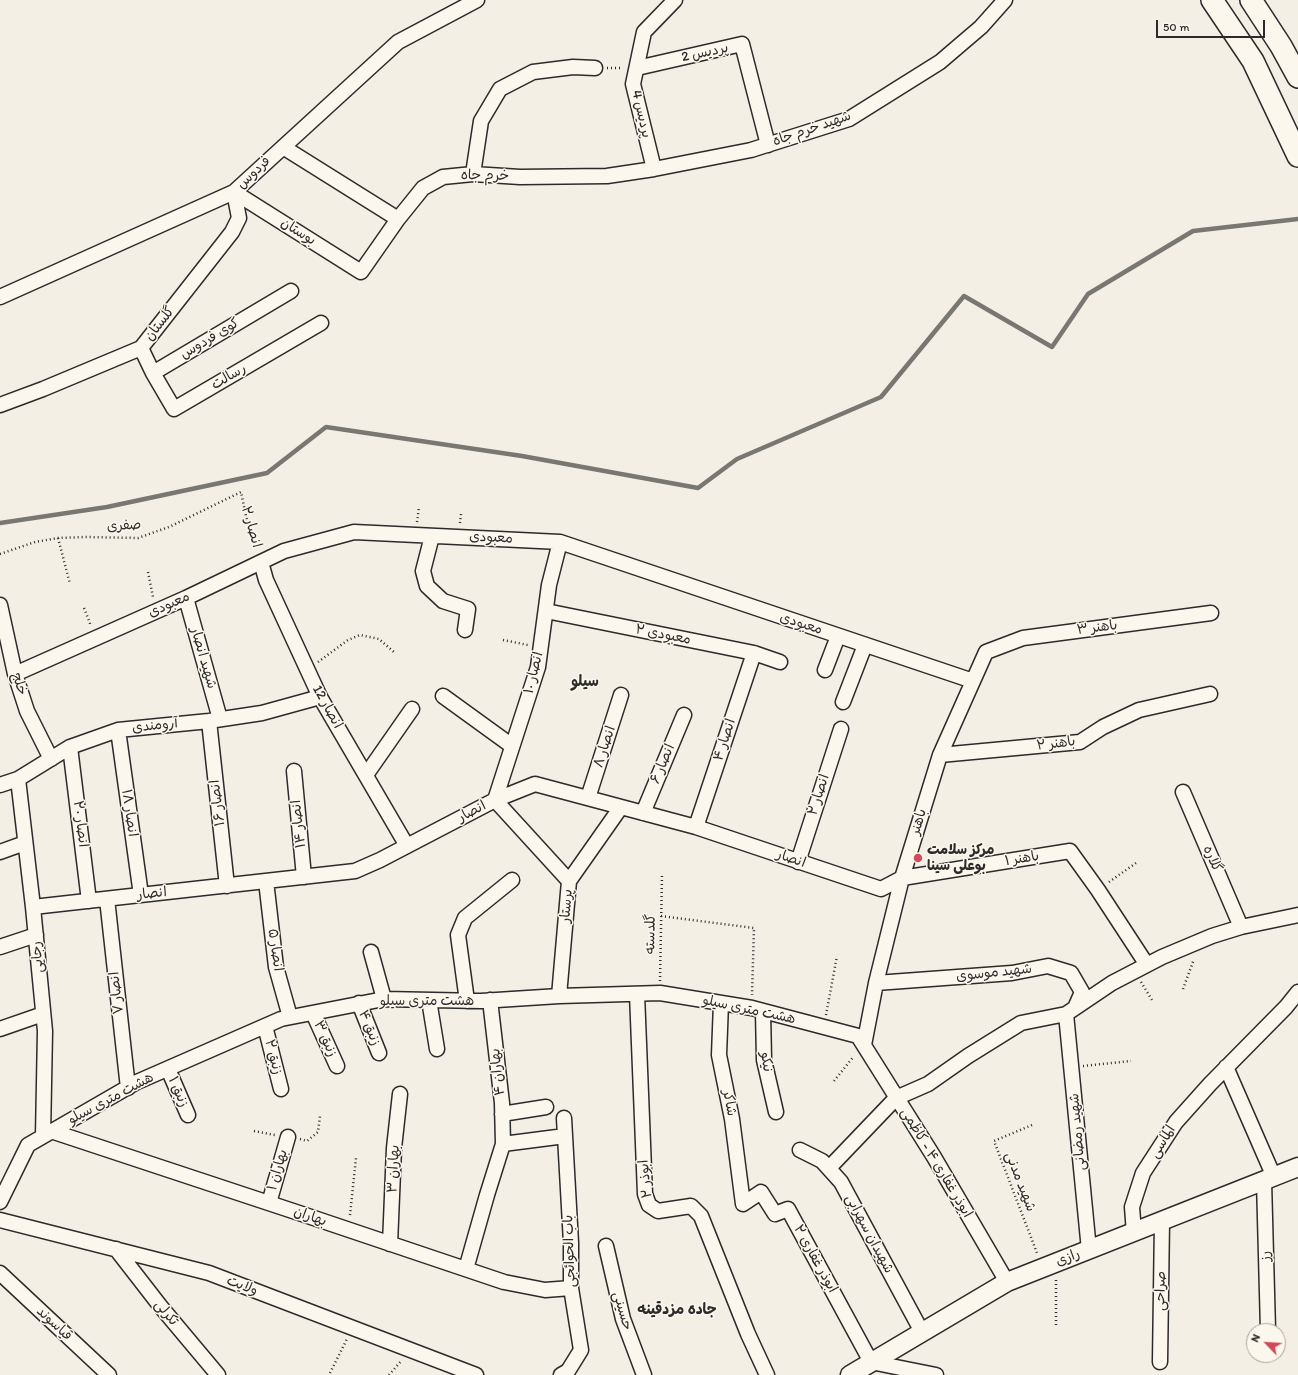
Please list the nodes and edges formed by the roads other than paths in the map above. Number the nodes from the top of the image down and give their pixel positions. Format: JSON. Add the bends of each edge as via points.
{"nodes":[{"id":1,"x":477,"y":0,"type":"edge"},
{"id":2,"x":675,"y":0,"type":"edge"},
{"id":3,"x":1005,"y":0,"type":"edge"},
{"id":4,"x":1212,"y":0,"type":"edge"},
{"id":5,"x":1257,"y":5,"type":"edge"},
{"id":6,"x":595,"y":68,"type":"road end"},
{"id":7,"x":637,"y":68,"type":"junction"},
{"id":8,"x":1298,"y":77,"type":"edge"},
{"id":9,"x":768,"y":144,"type":"junction"},
{"id":10,"x":283,"y":146,"type":"junction"},
{"id":11,"x":1298,"y":156,"type":"edge"},
{"id":12,"x":654,"y":169,"type":"junction"},
{"id":13,"x":473,"y":174,"type":"junction"},
{"id":14,"x":234,"y":192,"type":"junction"},
{"id":15,"x":398,"y":219,"type":"junction"},
{"id":16,"x":361,"y":272,"type":"joint"},
{"id":17,"x":291,"y":291,"type":"dead end"},
{"id":18,"x":0,"y":297,"type":"edge"},
{"id":19,"x":321,"y":323,"type":"dead end"},
{"id":20,"x":142,"y":348,"type":"junction"},
{"id":21,"x":153,"y":373,"type":"junction"},
{"id":22,"x":0,"y":405,"type":"edge"},
{"id":23,"x":432,"y":536,"type":"junction"},
{"id":24,"x":560,"y":542,"type":"junction"},
{"id":25,"x":261,"y":562,"type":"junction"},
{"id":26,"x":186,"y":598,"type":"junction"},
{"id":27,"x":0,"y":605,"type":"edge"},
{"id":28,"x":546,"y":611,"type":"junction"},
{"id":29,"x":1211,"y":613,"type":"dead end"},
{"id":30,"x":465,"y":630,"type":"dead end"},
{"id":31,"x":838,"y":636,"type":"junction"},
{"id":32,"x":866,"y":645,"type":"junction"},
{"id":33,"x":986,"y":652,"type":"joint"},
{"id":34,"x":754,"y":653,"type":"junction"},
{"id":35,"x":780,"y":662,"type":"dead end"},
{"id":36,"x":825,"y":670,"type":"dead end"},
{"id":37,"x":15,"y":674,"type":"junction"},
{"id":38,"x":973,"y":681,"type":"junction"},
{"id":39,"x":1210,"y":694,"type":"dead end"},
{"id":40,"x":621,"y":695,"type":"dead end"},
{"id":41,"x":443,"y":696,"type":"dead end"},
{"id":42,"x":320,"y":697,"type":"junction"},
{"id":43,"x":843,"y":702,"type":"dead end"},
{"id":44,"x":412,"y":709,"type":"dead end"},
{"id":45,"x":684,"y":715,"type":"dead end"},
{"id":46,"x":214,"y":720,"type":"junction"},
{"id":47,"x":841,"y":729,"type":"dead end"},
{"id":48,"x":118,"y":730,"type":"junction"},
{"id":49,"x":512,"y":746,"type":"junction"},
{"id":50,"x":70,"y":747,"type":"junction"},
{"id":51,"x":940,"y":755,"type":"junction"},
{"id":52,"x":51,"y":759,"type":"junction"},
{"id":53,"x":294,"y":771,"type":"dead end"},
{"id":54,"x":366,"y":775,"type":"junction"},
{"id":55,"x":18,"y":779,"type":"junction"},
{"id":56,"x":0,"y":785,"type":"edge"},
{"id":57,"x":1183,"y":792,"type":"dead end"},
{"id":58,"x":588,"y":798,"type":"junction"},
{"id":59,"x":494,"y":800,"type":"junction"},
{"id":60,"x":621,"y":807,"type":"junction"},
{"id":61,"x":642,"y":813,"type":"junction"},
{"id":62,"x":696,"y":827,"type":"junction"},
{"id":63,"x":25,"y":843,"type":"junction"},
{"id":64,"x":407,"y":846,"type":"junction"},
{"id":65,"x":0,"y":852,"type":"edge"},
{"id":66,"x":798,"y":862,"type":"junction"},
{"id":67,"x":304,"y":877,"type":"junction"},
{"id":68,"x":902,"y":878,"type":"junction"},
{"id":69,"x":512,"y":880,"type":"dead end"},
{"id":70,"x":266,"y":881,"type":"junction"},
{"id":71,"x":569,"y":882,"type":"junction"},
{"id":72,"x":227,"y":886,"type":"junction"},
{"id":73,"x":140,"y":895,"type":"junction"},
{"id":74,"x":107,"y":899,"type":"junction"},
{"id":75,"x":90,"y":901,"type":"junction"},
{"id":76,"x":33,"y":907,"type":"junction"},
{"id":77,"x":1298,"y":914,"type":"edge"},
{"id":78,"x":1242,"y":927,"type":"junction"},
{"id":79,"x":36,"y":935,"type":"junction"},
{"id":80,"x":0,"y":947,"type":"edge"},
{"id":81,"x":371,"y":952,"type":"dead end"},
{"id":82,"x":1141,"y":968,"type":"junction"},
{"id":83,"x":876,"y":983,"type":"junction"},
{"id":84,"x":1298,"y":992,"type":"edge"},
{"id":85,"x":637,"y":994,"type":"junction"},
{"id":86,"x":559,"y":996,"type":"junction"},
{"id":87,"x":384,"y":998,"type":"junction"},
{"id":88,"x":429,"y":1000,"type":"junction"},
{"id":89,"x":490,"y":1000,"type":"junction"},
{"id":90,"x":467,"y":1001,"type":"junction"},
{"id":91,"x":359,"y":1003,"type":"junction"},
{"id":92,"x":721,"y":1003,"type":"junction"},
{"id":93,"x":757,"y":1009,"type":"junction"},
{"id":94,"x":1071,"y":1011,"type":"junction"},
{"id":95,"x":313,"y":1013,"type":"junction"},
{"id":96,"x":44,"y":1014,"type":"junction"},
{"id":97,"x":290,"y":1017,"type":"junction"},
{"id":98,"x":265,"y":1026,"type":"junction"},
{"id":99,"x":0,"y":1029,"type":"edge"},
{"id":100,"x":864,"y":1045,"type":"junction"},
{"id":101,"x":438,"y":1049,"type":"dead end"},
{"id":102,"x":379,"y":1053,"type":"dead end"},
{"id":103,"x":337,"y":1066,"type":"dead end"},
{"id":104,"x":1226,"y":1067,"type":"junction"},
{"id":105,"x":168,"y":1069,"type":"junction"},
{"id":106,"x":128,"y":1088,"type":"junction"},
{"id":107,"x":281,"y":1089,"type":"dead end"},
{"id":108,"x":400,"y":1094,"type":"dead end"},
{"id":109,"x":896,"y":1098,"type":"junction"},
{"id":110,"x":546,"y":1107,"type":"dead end"},
{"id":111,"x":776,"y":1112,"type":"dead end"},
{"id":112,"x":502,"y":1114,"type":"junction"},
{"id":113,"x":188,"y":1115,"type":"dead end"},
{"id":114,"x":564,"y":1118,"type":"dead end"},
{"id":115,"x":47,"y":1133,"type":"junction"},
{"id":116,"x":565,"y":1136,"type":"junction"},
{"id":117,"x":288,"y":1137,"type":"dead end"},
{"id":118,"x":503,"y":1144,"type":"junction"},
{"id":119,"x":800,"y":1150,"type":"dead end"},
{"id":120,"x":1298,"y":1167,"type":"edge"},
{"id":121,"x":829,"y":1168,"type":"junction"},
{"id":122,"x":1269,"y":1179,"type":"junction"},
{"id":123,"x":0,"y":1202,"type":"edge"},
{"id":124,"x":269,"y":1203,"type":"junction"},
{"id":125,"x":743,"y":1204,"type":"joint"},
{"id":126,"x":0,"y":1220,"type":"edge"},
{"id":127,"x":1162,"y":1221,"type":"junction"},
{"id":128,"x":1134,"y":1233,"type":"junction"},
{"id":129,"x":390,"y":1244,"type":"junction"},
{"id":130,"x":606,"y":1246,"type":"dead end"},
{"id":131,"x":116,"y":1249,"type":"junction"},
{"id":132,"x":1088,"y":1250,"type":"junction"},
{"id":133,"x":466,"y":1270,"type":"junction"},
{"id":134,"x":0,"y":1273,"type":"edge"},
{"id":135,"x":1007,"y":1282,"type":"junction"},
{"id":136,"x":571,"y":1288,"type":"junction"},
{"id":137,"x":1268,"y":1323,"type":"edge"},
{"id":138,"x":922,"y":1332,"type":"junction"},
{"id":139,"x":871,"y":1362,"type":"junction"},
{"id":140,"x":1160,"y":1362,"type":"dead end"},
{"id":141,"x":108,"y":1375,"type":"edge"},
{"id":142,"x":218,"y":1375,"type":"edge"},
{"id":143,"x":476,"y":1375,"type":"edge"},
{"id":144,"x":561,"y":1375,"type":"edge"},
{"id":145,"x":644,"y":1375,"type":"edge"},
{"id":146,"x":767,"y":1375,"type":"edge"},
{"id":147,"x":850,"y":1375,"type":"edge"},
{"id":148,"x":936,"y":1375,"type":"edge"}],
"edges":[{"from":1,"to":10,"type":"street","name":"فردوس","via":[[398,42]]},
{"from":2,"to":7,"type":"street","name":"پردیس 4","via":[[644,32]]},
{"from":3,"to":9,"type":"street","name":"شهید خرم جاه","via":[[981,27],[940,62],[849,119]]},
{"from":4,"to":11,"type":"highway","via":[[1253,61]]},
{"from":5,"to":8,"type":"highway"},
{"from":6,"to":13,"type":"street","via":[[573,67],[533,72],[500,89],[481,122]]},
{"from":7,"to":9,"type":"street","name":"پردیس 2","via":[[742,44]]},
{"from":7,"to":12,"type":"street","name":"پردیس 4","via":[[633,84]]},
{"from":9,"to":12,"type":"street","name":"شهید خرم جاه","via":[[751,150]]},
{"from":10,"to":14,"type":"street","name":"فردوس"},
{"from":10,"to":15,"type":"street"},
{"from":12,"to":13,"type":"street","name":"خرم جاه","via":[[607,176],[520,177]]},
{"from":13,"to":15,"type":"street","name":"خرم جاه","via":[[443,177],[423,188]]},
{"from":14,"to":16,"type":"street","name":"بوستان"},
{"from":14,"to":18,"type":"street","name":"فردوس"},
{"from":14,"to":20,"type":"street","name":"گلستان","via":[[239,218],[232,232]]},
{"from":15,"to":16,"type":"street","name":"خرم جاه"},
{"from":17,"to":21,"type":"street","name":"کوی فردوس"},
{"from":19,"to":21,"type":"street","name":"رسالت","via":[[174,409]]},
{"from":20,"to":21,"type":"street"},
{"from":20,"to":22,"type":"street","name":"گلستان"},
{"from":23,"to":24,"type":"street","name":"معبودی"},
{"from":23,"to":25,"type":"street","name":"معبودی","via":[[354,532],[284,551]]},
{"from":23,"to":30,"type":"street","via":[[423,571],[427,586],[443,601],[468,609]]},
{"from":24,"to":28,"type":"street","name":"انصار ۱۰","via":[[549,585]]},
{"from":24,"to":31,"type":"street","name":"معبودی"},
{"from":25,"to":26,"type":"street","name":"معبودی"},
{"from":25,"to":42,"type":"street","name":"انصار 12","via":[[266,580]]},
{"from":26,"to":37,"type":"street","name":"معبودی"},
{"from":26,"to":46,"type":"street","name":"شهید انصار"},
{"from":27,"to":37,"type":"street","name":"خلج"},
{"from":28,"to":34,"type":"street","name":"معبودی ۲"},
{"from":28,"to":49,"type":"street","name":"انصار ۱۰","via":[[538,667]]},
{"from":29,"to":33,"type":"street","name":"باهنر ۳","via":[[1023,638]]},
{"from":31,"to":32,"type":"street","name":"معبودی"},
{"from":31,"to":36,"type":"street"},
{"from":32,"to":38,"type":"street","name":"معبودی"},
{"from":32,"to":43,"type":"street"},
{"from":33,"to":38,"type":"street","name":"باهنر"},
{"from":34,"to":35,"type":"street","name":"معبودی ۲"},
{"from":34,"to":62,"type":"street","name":"انصار ۴"},
{"from":37,"to":52,"type":"street","name":"خلج","via":[[27,711]]},
{"from":38,"to":51,"type":"street","name":"باهنر"},
{"from":39,"to":51,"type":"street","name":"باهنر ۲","via":[[1139,710],[1103,727],[1080,742]]},
{"from":40,"to":58,"type":"street","name":"انصار ۸"},
{"from":41,"to":49,"type":"street"},
{"from":42,"to":46,"type":"street","name":"آرومندی","via":[[262,713]]},
{"from":42,"to":54,"type":"street","name":"انصار 12"},
{"from":44,"to":54,"type":"street"},
{"from":45,"to":61,"type":"street","name":"انصار ۶"},
{"from":46,"to":48,"type":"street","name":"آرومندی"},
{"from":46,"to":72,"type":"street","name":"انصار ۱۶"},
{"from":47,"to":66,"type":"street","name":"انصار ۲"},
{"from":48,"to":50,"type":"street","name":"آرومندی"},
{"from":48,"to":73,"type":"street","name":"انصار ۱۸"},
{"from":49,"to":59,"type":"street","name":"انصار ۱۰"},
{"from":50,"to":52,"type":"street","name":"آرومندی"},
{"from":50,"to":75,"type":"street","name":"انصار ۲۰"},
{"from":51,"to":68,"type":"street","name":"باهنر"},
{"from":52,"to":55,"type":"street","name":"آرومندی"},
{"from":53,"to":67,"type":"street","name":"انصار ۱۴"},
{"from":54,"to":64,"type":"street","name":"انصار 12"},
{"from":55,"to":56,"type":"street","name":"آرومندی"},
{"from":55,"to":63,"type":"street","name":"رجایی"},
{"from":57,"to":78,"type":"street","name":"گلاره"},
{"from":58,"to":59,"type":"street","name":"انصار","via":[[535,784]]},
{"from":58,"to":60,"type":"street","name":"انصار"},
{"from":59,"to":64,"type":"street","name":"انصار"},
{"from":59,"to":71,"type":"street"},
{"from":60,"to":61,"type":"street","name":"انصار"},
{"from":60,"to":71,"type":"street","name":"پرستار"},
{"from":61,"to":62,"type":"street","name":"انصار"},
{"from":62,"to":66,"type":"street","name":"انصار"},
{"from":63,"to":65,"type":"street"},
{"from":63,"to":76,"type":"street","name":"رجایی"},
{"from":64,"to":67,"type":"street","name":"انصار","via":[[355,871]]},
{"from":66,"to":68,"type":"street","name":"انصار","via":[[881,890]]},
{"from":67,"to":70,"type":"street","name":"انصار"},
{"from":68,"to":82,"type":"street","name":"باهنر ۱","via":[[1070,851],[1098,890]]},
{"from":68,"to":83,"type":"street","name":"باهنر"},
{"from":69,"to":90,"type":"street","via":[[465,918],[458,934]]},
{"from":70,"to":72,"type":"street","name":"انصار"},
{"from":70,"to":97,"type":"street","name":"انصار ۵","via":[[276,967]]},
{"from":71,"to":86,"type":"street","name":"پرستار"},
{"from":72,"to":73,"type":"street","name":"انصار"},
{"from":73,"to":74,"type":"street","name":"انصار"},
{"from":74,"to":75,"type":"street","name":"انصار"},
{"from":74,"to":106,"type":"street","name":"انصار ۷"},
{"from":75,"to":76,"type":"street","name":"انصار"},
{"from":76,"to":79,"type":"street","name":"رجایی"},
{"from":77,"to":78,"type":"street"},
{"from":78,"to":82,"type":"street","via":[[1200,941]]},
{"from":79,"to":80,"type":"street"},
{"from":79,"to":96,"type":"street","name":"رجایی"},
{"from":81,"to":87,"type":"street"},
{"from":82,"to":94,"type":"street","via":[[1112,983]]},
{"from":83,"to":94,"type":"street","name":"شهید موسوی","via":[[1012,973],[1048,966],[1071,973],[1082,992]]},
{"from":83,"to":100,"type":"street","name":"باهنر"},
{"from":84,"to":104,"type":"street","name":"الماسی"},
{"from":85,"to":86,"type":"street","name":"هشت متری سیلو"},
{"from":85,"to":92,"type":"street","name":"هشت متری سیلو","via":[[660,994]]},
{"from":85,"to":146,"type":"street","name":"ابوذر ۲","via":[[645,1194],[649,1205],[658,1211],[691,1206],[701,1216]]},
{"from":86,"to":89,"type":"street","name":"هشت متری سیلو"},
{"from":87,"to":88,"type":"street","name":"هشت متری سیلو"},
{"from":87,"to":91,"type":"street","name":"هشت متری سیلو"},
{"from":88,"to":90,"type":"street","name":"هشت متری سیلو"},
{"from":88,"to":101,"type":"street"},
{"from":89,"to":90,"type":"street","name":"هشت متری سیلو"},
{"from":89,"to":112,"type":"street","name":"بهاران ۴"},
{"from":91,"to":95,"type":"street","name":"هشت متری سیلو"},
{"from":91,"to":102,"type":"street","name":"زنبق ۴"},
{"from":92,"to":93,"type":"street","name":"هشت متری سیلو"},
{"from":92,"to":125,"type":"street","name":"شاکر","via":[[719,1055],[732,1119]]},
{"from":93,"to":100,"type":"street","name":"هشت متری سیلو","via":[[858,1036]]},
{"from":93,"to":111,"type":"street","name":"نیکو","via":[[764,1060]]},
{"from":94,"to":109,"type":"street","via":[[1021,1023],[928,1084]]},
{"from":94,"to":132,"type":"street","name":"شهید رمضانی","via":[[1072,1067]]},
{"from":95,"to":97,"type":"street","name":"هشت متری سیلو"},
{"from":95,"to":103,"type":"street","name":"زنبق ۳"},
{"from":96,"to":99,"type":"street"},
{"from":96,"to":115,"type":"street","name":"رجایی"},
{"from":97,"to":98,"type":"street","name":"هشت متری سیلو"},
{"from":98,"to":105,"type":"street","name":"هشت متری سیلو"},
{"from":98,"to":107,"type":"street","name":"زنبق ۲"},
{"from":100,"to":109,"type":"street","name":"ابوذر غفاری ۴ - کاظمی"},
{"from":104,"to":122,"type":"street"},
{"from":104,"to":128,"type":"street","name":"الماسی","via":[[1176,1122],[1143,1173],[1132,1207]]},
{"from":105,"to":106,"type":"street","name":"هشت متری سیلو"},
{"from":105,"to":113,"type":"street","name":"زنبق ۱"},
{"from":106,"to":115,"type":"street","name":"هشت متری سیلو"},
{"from":108,"to":129,"type":"street","name":"بهاران ۳","via":[[394,1148]]},
{"from":109,"to":121,"type":"street"},
{"from":109,"to":135,"type":"street","name":"ابوذر غفاری ۴ - کاظمی","via":[[934,1157]]},
{"from":110,"to":112,"type":"street"},
{"from":112,"to":118,"type":"street","name":"بهاران ۴"},
{"from":114,"to":116,"type":"street","name":"باب الحوائجی"},
{"from":115,"to":123,"type":"street","name":"هشت متری سیلو","via":[[28,1145]]},
{"from":115,"to":124,"type":"street","name":"بهاران"},
{"from":116,"to":118,"type":"street"},
{"from":116,"to":136,"type":"street","name":"باب الحوائجی"},
{"from":117,"to":124,"type":"street","name":"۱ بهاران"},
{"from":118,"to":133,"type":"street","name":"بهاران ۴"},
{"from":119,"to":121,"type":"street","name":"شهیدان سهرابی","via":[[822,1161]]},
{"from":120,"to":122,"type":"main road","name":"رازی"},
{"from":121,"to":138,"type":"street","name":"شهیدان سهرابی","via":[[841,1182]]},
{"from":122,"to":127,"type":"main road","name":"رازی"},
{"from":122,"to":137,"type":"street","name":"رز"},
{"from":124,"to":129,"type":"street","name":"بهاران"},
{"from":125,"to":139,"type":"street","name":"ابوذر غفاری ۲","via":[[761,1192],[775,1214],[788,1210]]},
{"from":126,"to":131,"type":"street","name":"ولایت"},
{"from":127,"to":128,"type":"main road","name":"رازی"},
{"from":127,"to":140,"type":"street","name":"صراحی"},
{"from":128,"to":132,"type":"main road","name":"رازی"},
{"from":129,"to":133,"type":"street","name":"بهاران"},
{"from":130,"to":145,"type":"street","name":"حسینی","via":[[623,1319]]},
{"from":131,"to":142,"type":"street","name":"تکرلی"},
{"from":131,"to":143,"type":"street","name":"ولایت","via":[[209,1273]]},
{"from":132,"to":135,"type":"main road","name":"رازی"},
{"from":133,"to":136,"type":"street","name":"بهاران","via":[[504,1282],[545,1290]]},
{"from":134,"to":141,"type":"street","name":"قیاسوند"},
{"from":135,"to":138,"type":"main road","name":"رازی"},
{"from":136,"to":144,"type":"street","name":"باب الحوائجی","via":[[580,1350],[568,1371]]},
{"from":138,"to":139,"type":"main road","name":"رازی"},
{"from":139,"to":147,"type":"main road","name":"رازی"},
{"from":139,"to":148,"type":"street"}]}
